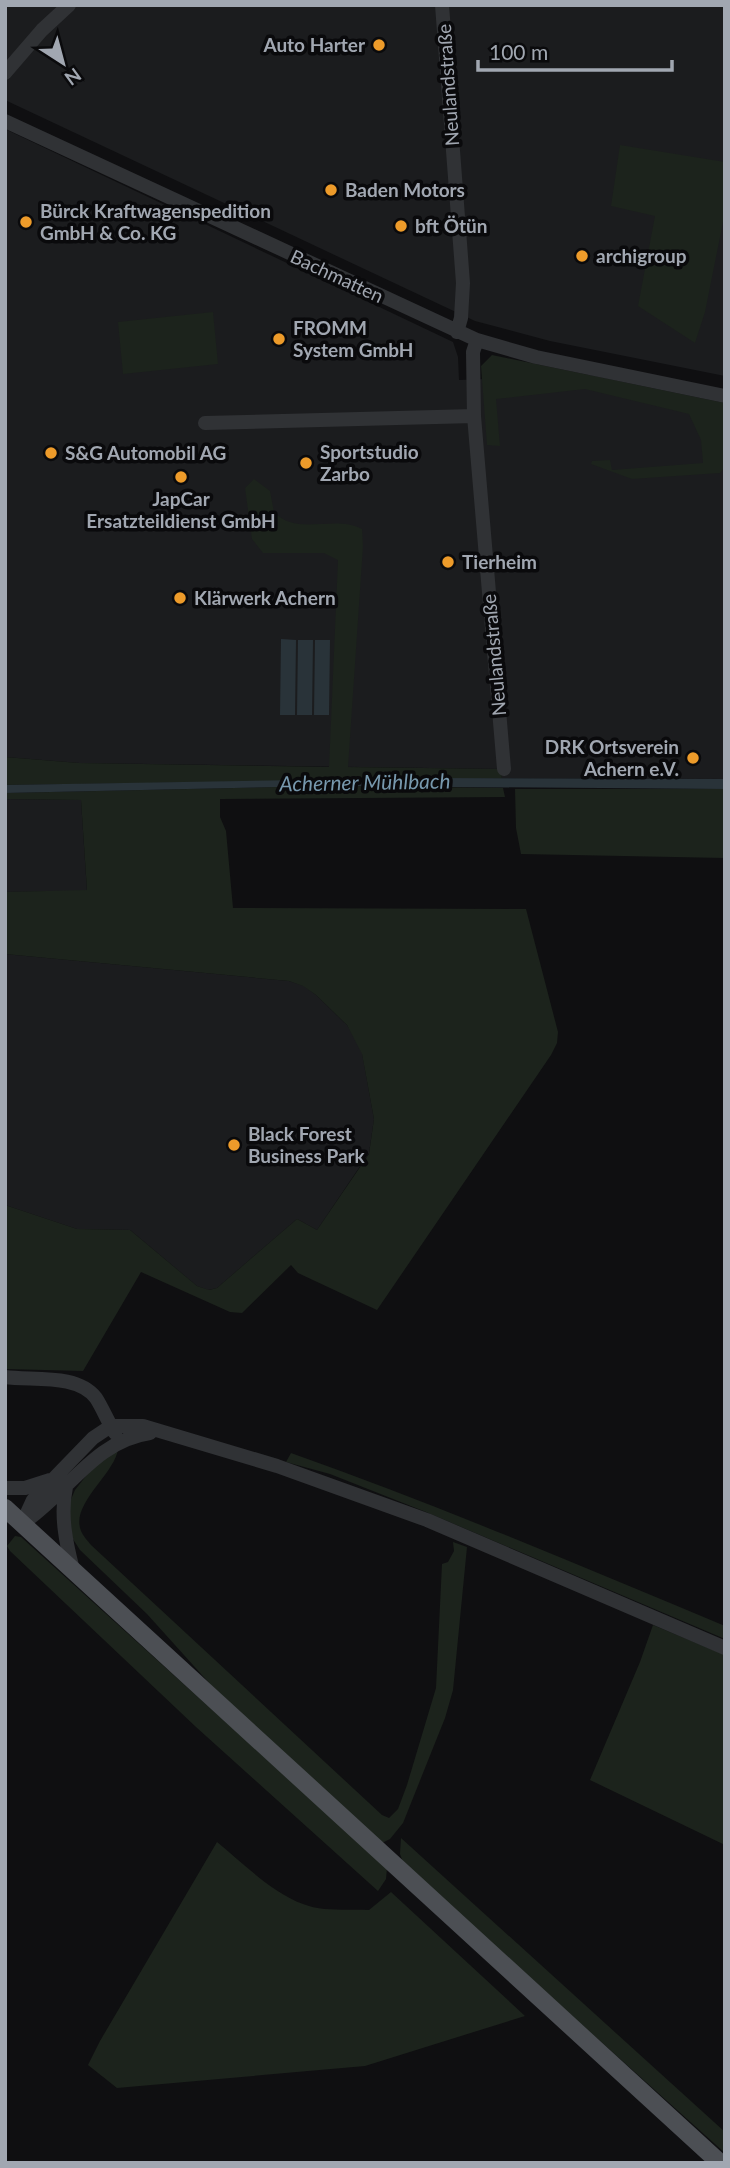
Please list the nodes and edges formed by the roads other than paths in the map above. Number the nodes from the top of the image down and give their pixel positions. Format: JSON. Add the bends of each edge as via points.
{"nodes":[{"id":1,"x":69,"y":5,"type":"edge"},
{"id":2,"x":442,"y":5,"type":"edge"},
{"id":3,"x":5,"y":73,"type":"edge"},
{"id":4,"x":5,"y":121,"type":"edge"},
{"id":5,"x":457,"y":332,"type":"junction"},
{"id":6,"x":477,"y":340,"type":"junction"},
{"id":7,"x":725,"y":396,"type":"edge"},
{"id":8,"x":474,"y":416,"type":"junction"},
{"id":9,"x":205,"y":423,"type":"dead end"},
{"id":10,"x":504,"y":769,"type":"dead end"},
{"id":11,"x":5,"y":1377,"type":"edge"},
{"id":12,"x":111,"y":1426,"type":"junction"},
{"id":13,"x":158,"y":1432,"type":"junction"},
{"id":14,"x":119,"y":1440,"type":"junction"},
{"id":15,"x":51,"y":1480,"type":"junction"},
{"id":16,"x":66,"y":1487,"type":"junction"},
{"id":17,"x":5,"y":1488,"type":"edge"},
{"id":18,"x":5,"y":1508,"type":"edge"},
{"id":19,"x":22,"y":1524,"type":"junction"},
{"id":20,"x":73,"y":1570,"type":"junction"},
{"id":21,"x":725,"y":1648,"type":"edge"},
{"id":22,"x":720,"y":2163,"type":"edge"}],
"edges":[{"from":1,"to":3,"type":"street"},
{"from":2,"to":5,"type":"street","name":"Neulandstraße","via":[[463,283]]},
{"from":4,"to":5,"type":"street","name":"Bachmatten"},
{"from":5,"to":6,"type":"street","name":"Bachmatten"},
{"from":6,"to":7,"type":"street","name":"Bachmatten"},
{"from":6,"to":8,"type":"street","name":"Neulandstraße","via":[[473,352]]},
{"from":8,"to":9,"type":"street"},
{"from":8,"to":10,"type":"street","name":"Neulandstraße"},
{"from":11,"to":12,"type":"street","via":[[82,1386],[94,1396]]},
{"from":12,"to":13,"type":"street","via":[[143,1426]]},
{"from":12,"to":14,"type":"street"},
{"from":12,"to":15,"type":"street","via":[[80,1449]]},
{"from":13,"to":14,"type":"street"},
{"from":13,"to":21,"type":"street","via":[[277,1466],[427,1520]]},
{"from":14,"to":16,"type":"street"},
{"from":15,"to":17,"type":"street"},
{"from":15,"to":19,"type":"street","via":[[33,1500]]},
{"from":16,"to":19,"type":"street"},
{"from":16,"to":20,"type":"street","via":[[64,1532]]},
{"from":18,"to":19,"type":"main road"},
{"from":19,"to":20,"type":"main road"},
{"from":20,"to":22,"type":"main road"}]}
